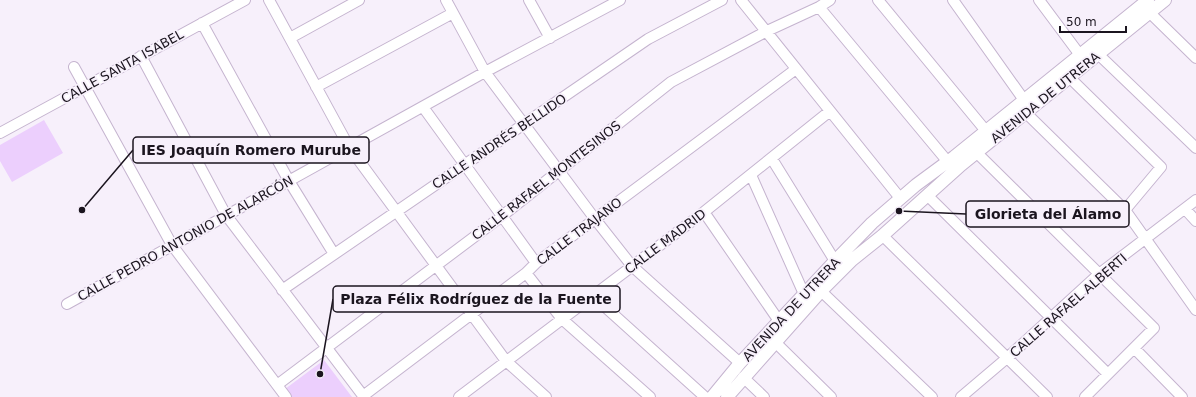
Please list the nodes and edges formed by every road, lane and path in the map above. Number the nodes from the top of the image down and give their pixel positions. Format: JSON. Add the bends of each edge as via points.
{"nodes":[{"id":1,"x":245,"y":0,"type":"edge"},
{"id":2,"x":269,"y":0,"type":"edge"},
{"id":3,"x":359,"y":0,"type":"edge"},
{"id":4,"x":446,"y":0,"type":"edge"},
{"id":5,"x":529,"y":0,"type":"edge"},
{"id":6,"x":620,"y":0,"type":"edge"},
{"id":7,"x":722,"y":0,"type":"edge"},
{"id":8,"x":741,"y":0,"type":"edge"},
{"id":9,"x":830,"y":0,"type":"edge"},
{"id":10,"x":878,"y":0,"type":"edge"},
{"id":11,"x":953,"y":0,"type":"edge"},
{"id":12,"x":1165,"y":0,"type":"edge"},
{"id":13,"x":1044,"y":2,"type":"edge"},
{"id":14,"x":1148,"y":6,"type":"edge"},
{"id":15,"x":819,"y":7,"type":"junction"},
{"id":16,"x":453,"y":13,"type":"junction"},
{"id":17,"x":202,"y":23,"type":"junction"},
{"id":18,"x":767,"y":31,"type":"junction"},
{"id":19,"x":290,"y":38,"type":"junction"},
{"id":20,"x":550,"y":38,"type":"junction"},
{"id":21,"x":1098,"y":54,"type":"junction"},
{"id":22,"x":1080,"y":55,"type":"junction"},
{"id":23,"x":141,"y":56,"type":"junction"},
{"id":24,"x":1196,"y":58,"type":"edge"},
{"id":25,"x":74,"y":67,"type":"dead end"},
{"id":26,"x":796,"y":69,"type":"junction"},
{"id":27,"x":485,"y":72,"type":"junction"},
{"id":28,"x":1069,"y":77,"type":"junction"},
{"id":29,"x":85,"y":87,"type":"junction"},
{"id":30,"x":316,"y":87,"type":"junction"},
{"id":31,"x":1024,"y":100,"type":"junction"},
{"id":32,"x":423,"y":107,"type":"junction"},
{"id":33,"x":830,"y":111,"type":"junction"},
{"id":34,"x":1025,"y":112,"type":"junction"},
{"id":35,"x":525,"y":124,"type":"junction"},
{"id":36,"x":986,"y":131,"type":"junction"},
{"id":37,"x":0,"y":133,"type":"edge"},
{"id":38,"x":349,"y":147,"type":"junction"},
{"id":39,"x":1196,"y":148,"type":"edge"},
{"id":40,"x":977,"y":153,"type":"junction"},
{"id":41,"x":772,"y":159,"type":"junction"},
{"id":42,"x":948,"y":162,"type":"junction"},
{"id":43,"x":465,"y":164,"type":"junction"},
{"id":44,"x":558,"y":170,"type":"junction"},
{"id":45,"x":751,"y":175,"type":"junction"},
{"id":46,"x":289,"y":181,"type":"junction"},
{"id":47,"x":916,"y":185,"type":"junction"},
{"id":48,"x":928,"y":196,"type":"junction"},
{"id":49,"x":900,"y":198,"type":"junction"},
{"id":50,"x":1196,"y":200,"type":"edge"},
{"id":51,"x":1185,"y":209,"type":"junction"},
{"id":52,"x":1125,"y":210,"type":"junction"},
{"id":53,"x":396,"y":211,"type":"junction"},
{"id":54,"x":704,"y":212,"type":"junction"},
{"id":55,"x":226,"y":215,"type":"junction"},
{"id":56,"x":502,"y":216,"type":"junction"},
{"id":57,"x":595,"y":219,"type":"junction"},
{"id":58,"x":1196,"y":221,"type":"edge"},
{"id":59,"x":872,"y":224,"type":"junction"},
{"id":60,"x":882,"y":236,"type":"junction"},
{"id":61,"x":1145,"y":239,"type":"junction"},
{"id":62,"x":172,"y":245,"type":"junction"},
{"id":63,"x":334,"y":254,"type":"junction"},
{"id":64,"x":834,"y":261,"type":"junction"},
{"id":65,"x":536,"y":263,"type":"junction"},
{"id":66,"x":435,"y":266,"type":"junction"},
{"id":67,"x":632,"y":266,"type":"junction"},
{"id":68,"x":526,"y":273,"type":"junction"},
{"id":69,"x":1099,"y":274,"type":"junction"},
{"id":70,"x":282,"y":290,"type":"junction"},
{"id":71,"x":821,"y":291,"type":"junction"},
{"id":72,"x":804,"y":294,"type":"junction"},
{"id":73,"x":593,"y":296,"type":"junction"},
{"id":74,"x":67,"y":304,"type":"dead end"},
{"id":75,"x":1196,"y":310,"type":"edge"},
{"id":76,"x":471,"y":314,"type":"junction"},
{"id":77,"x":1050,"y":318,"type":"junction"},
{"id":78,"x":562,"y":319,"type":"junction"},
{"id":79,"x":779,"y":321,"type":"junction"},
{"id":80,"x":775,"y":342,"type":"junction"},
{"id":81,"x":326,"y":348,"type":"junction"},
{"id":82,"x":1134,"y":348,"type":"junction"},
{"id":83,"x":1007,"y":358,"type":"junction"},
{"id":84,"x":506,"y":361,"type":"junction"},
{"id":85,"x":740,"y":363,"type":"junction"},
{"id":86,"x":1108,"y":374,"type":"junction"},
{"id":87,"x":743,"y":377,"type":"junction"},
{"id":88,"x":277,"y":385,"type":"junction"},
{"id":89,"x":286,"y":397,"type":"edge"},
{"id":90,"x":363,"y":397,"type":"edge"},
{"id":91,"x":459,"y":397,"type":"edge"},
{"id":92,"x":546,"y":397,"type":"edge"},
{"id":93,"x":650,"y":397,"type":"edge"},
{"id":94,"x":705,"y":397,"type":"edge"},
{"id":95,"x":712,"y":397,"type":"edge"},
{"id":96,"x":727,"y":397,"type":"edge"},
{"id":97,"x":764,"y":397,"type":"edge"},
{"id":98,"x":831,"y":397,"type":"edge"},
{"id":99,"x":932,"y":397,"type":"edge"},
{"id":100,"x":961,"y":397,"type":"edge"},
{"id":101,"x":1047,"y":397,"type":"edge"},
{"id":102,"x":1085,"y":397,"type":"edge"},
{"id":103,"x":1182,"y":397,"type":"edge"}],
"edges":[{"from":1,"to":17,"type":"street","name":"CALLE SANTA ISABEL"},
{"from":2,"to":19,"type":"street"},
{"from":3,"to":19,"type":"street"},
{"from":4,"to":16,"type":"street"},
{"from":5,"to":20,"type":"street"},
{"from":6,"to":20,"type":"street","name":"CALLE PEDRO ANTONIO DE ALARCÓN"},
{"from":7,"to":35,"type":"street","name":"CALLE ANDRÉS BELLIDO","via":[[648,39]]},
{"from":8,"to":18,"type":"street"},
{"from":9,"to":15,"type":"street","name":"CALLE RAFAEL MONTESINOS"},
{"from":10,"to":36,"type":"street"},
{"from":11,"to":31,"type":"street"},
{"from":12,"to":14,"type":"street","name":"AVENIDA DE UTRERA"},
{"from":13,"to":22,"type":"street"},
{"from":14,"to":21,"type":"street","name":"AVENIDA DE UTRERA"},
{"from":14,"to":22,"type":"street","name":"AVENIDA DE UTRERA"},
{"from":14,"to":24,"type":"street"},
{"from":15,"to":18,"type":"street","name":"CALLE RAFAEL MONTESINOS"},
{"from":15,"to":42,"type":"street"},
{"from":16,"to":27,"type":"street"},
{"from":16,"to":30,"type":"street"},
{"from":17,"to":23,"type":"street","name":"CALLE SANTA ISABEL"},
{"from":17,"to":46,"type":"street"},
{"from":18,"to":26,"type":"street"},
{"from":18,"to":44,"type":"street","name":"CALLE RAFAEL MONTESINOS","via":[[671,82]]},
{"from":19,"to":30,"type":"street"},
{"from":20,"to":27,"type":"street","name":"CALLE PEDRO ANTONIO DE ALARCÓN"},
{"from":21,"to":28,"type":"street","name":"AVENIDA DE UTRERA"},
{"from":21,"to":39,"type":"street"},
{"from":22,"to":31,"type":"street","name":"AVENIDA DE UTRERA"},
{"from":23,"to":29,"type":"street","name":"CALLE SANTA ISABEL"},
{"from":23,"to":55,"type":"street"},
{"from":25,"to":29,"type":"street"},
{"from":26,"to":33,"type":"street"},
{"from":26,"to":57,"type":"street","name":"CALLE TRAJANO"},
{"from":27,"to":32,"type":"street","name":"CALLE PEDRO ANTONIO DE ALARCÓN"},
{"from":27,"to":35,"type":"street"},
{"from":28,"to":34,"type":"street","name":"AVENIDA DE UTRERA"},
{"from":28,"to":52,"type":"street","via":[[1161,167]]},
{"from":29,"to":37,"type":"street","name":"CALLE SANTA ISABEL"},
{"from":29,"to":62,"type":"street"},
{"from":30,"to":38,"type":"street"},
{"from":31,"to":36,"type":"street","name":"AVENIDA DE UTRERA"},
{"from":32,"to":38,"type":"street","name":"CALLE PEDRO ANTONIO DE ALARCÓN"},
{"from":32,"to":43,"type":"street"},
{"from":33,"to":41,"type":"street","name":"CALLE MADRID"},
{"from":33,"to":49,"type":"street"},
{"from":34,"to":40,"type":"street","name":"AVENIDA DE UTRERA"},
{"from":34,"to":52,"type":"street"},
{"from":35,"to":43,"type":"street","name":"CALLE ANDRÉS BELLIDO"},
{"from":35,"to":44,"type":"street"},
{"from":36,"to":42,"type":"street","name":"AVENIDA DE UTRERA"},
{"from":38,"to":46,"type":"street","name":"CALLE PEDRO ANTONIO DE ALARCÓN"},
{"from":38,"to":53,"type":"street"},
{"from":40,"to":48,"type":"street","name":"AVENIDA DE UTRERA"},
{"from":40,"to":69,"type":"street"},
{"from":41,"to":45,"type":"street","name":"CALLE MADRID"},
{"from":41,"to":64,"type":"street"},
{"from":42,"to":47,"type":"street","name":"AVENIDA DE UTRERA"},
{"from":43,"to":53,"type":"street","name":"CALLE ANDRÉS BELLIDO"},
{"from":43,"to":56,"type":"street"},
{"from":44,"to":56,"type":"street","name":"CALLE RAFAEL MONTESINOS"},
{"from":44,"to":57,"type":"street"},
{"from":45,"to":54,"type":"street","name":"CALLE MADRID"},
{"from":45,"to":72,"type":"street"},
{"from":46,"to":55,"type":"street","name":"CALLE PEDRO ANTONIO DE ALARCÓN"},
{"from":46,"to":63,"type":"street"},
{"from":47,"to":48,"type":"street","via":[[924,187]]},
{"from":47,"to":49,"type":"street","name":"AVENIDA DE UTRERA"},
{"from":48,"to":60,"type":"street","name":"AVENIDA DE UTRERA"},
{"from":48,"to":77,"type":"street"},
{"from":49,"to":59,"type":"street","name":"AVENIDA DE UTRERA"},
{"from":50,"to":51,"type":"street","name":"CALLE RAFAEL ALBERTI"},
{"from":51,"to":58,"type":"street"},
{"from":51,"to":61,"type":"street","name":"CALLE RAFAEL ALBERTI"},
{"from":52,"to":61,"type":"street"},
{"from":53,"to":63,"type":"street","name":"CALLE ANDRÉS BELLIDO"},
{"from":53,"to":66,"type":"street"},
{"from":54,"to":67,"type":"street","name":"CALLE MADRID"},
{"from":54,"to":79,"type":"street"},
{"from":55,"to":62,"type":"street","name":"CALLE PEDRO ANTONIO DE ALARCÓN"},
{"from":55,"to":70,"type":"street"},
{"from":56,"to":65,"type":"street"},
{"from":56,"to":66,"type":"street","name":"CALLE RAFAEL MONTESINOS"},
{"from":57,"to":65,"type":"street","name":"CALLE TRAJANO"},
{"from":57,"to":67,"type":"street"},
{"from":59,"to":60,"type":"street"},
{"from":59,"to":64,"type":"street","name":"AVENIDA DE UTRERA"},
{"from":60,"to":71,"type":"street","name":"AVENIDA DE UTRERA","via":[[852,260]]},
{"from":60,"to":83,"type":"street"},
{"from":61,"to":69,"type":"street","name":"CALLE RAFAEL ALBERTI"},
{"from":61,"to":75,"type":"street"},
{"from":62,"to":74,"type":"street","name":"CALLE PEDRO ANTONIO DE ALARCÓN"},
{"from":62,"to":88,"type":"street"},
{"from":63,"to":70,"type":"street","name":"CALLE ANDRÉS BELLIDO"},
{"from":64,"to":72,"type":"street","name":"AVENIDA DE UTRERA"},
{"from":65,"to":68,"type":"street","name":"CALLE TRAJANO"},
{"from":66,"to":76,"type":"street"},
{"from":66,"to":81,"type":"street","name":"CALLE RAFAEL MONTESINOS"},
{"from":67,"to":73,"type":"street","name":"CALLE MADRID"},
{"from":67,"to":85,"type":"street"},
{"from":68,"to":76,"type":"street","name":"CALLE TRAJANO"},
{"from":68,"to":78,"type":"street"},
{"from":69,"to":77,"type":"street","name":"CALLE RAFAEL ALBERTI"},
{"from":69,"to":82,"type":"street","via":[[1154,328]]},
{"from":70,"to":81,"type":"street"},
{"from":71,"to":80,"type":"street","name":"AVENIDA DE UTRERA"},
{"from":71,"to":99,"type":"street"},
{"from":72,"to":79,"type":"street","name":"AVENIDA DE UTRERA"},
{"from":73,"to":78,"type":"street","name":"CALLE MADRID"},
{"from":73,"to":94,"type":"street"},
{"from":76,"to":84,"type":"street"},
{"from":76,"to":90,"type":"street","name":"CALLE TRAJANO"},
{"from":77,"to":83,"type":"street","name":"CALLE RAFAEL ALBERTI"},
{"from":77,"to":86,"type":"street"},
{"from":78,"to":84,"type":"street","name":"CALLE MADRID"},
{"from":78,"to":93,"type":"street"},
{"from":79,"to":85,"type":"street","name":"AVENIDA DE UTRERA"},
{"from":80,"to":87,"type":"street","name":"AVENIDA DE UTRERA"},
{"from":80,"to":98,"type":"street"},
{"from":81,"to":88,"type":"street","name":"CALLE RAFAEL MONTESINOS"},
{"from":81,"to":90,"type":"street"},
{"from":82,"to":86,"type":"street"},
{"from":82,"to":103,"type":"street"},
{"from":83,"to":100,"type":"street","name":"CALLE RAFAEL ALBERTI"},
{"from":83,"to":101,"type":"street"},
{"from":84,"to":91,"type":"street","name":"CALLE MADRID"},
{"from":84,"to":92,"type":"street"},
{"from":85,"to":95,"type":"street","name":"AVENIDA DE UTRERA"},
{"from":86,"to":102,"type":"street"},
{"from":87,"to":96,"type":"street","name":"AVENIDA DE UTRERA"},
{"from":87,"to":97,"type":"street"},
{"from":88,"to":89,"type":"street"}]}
